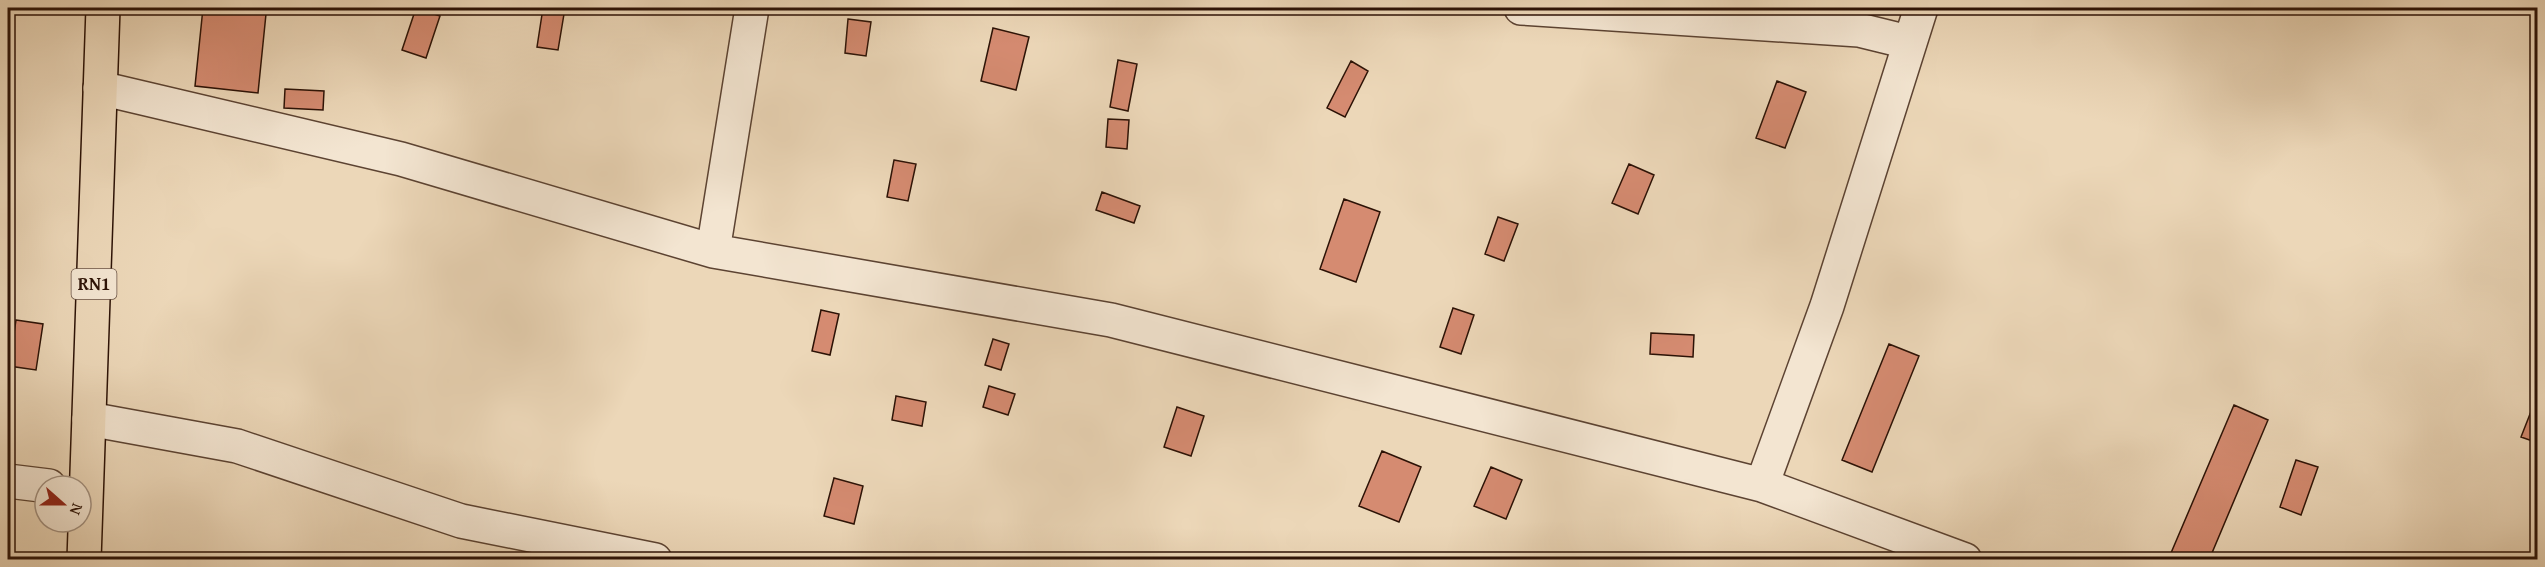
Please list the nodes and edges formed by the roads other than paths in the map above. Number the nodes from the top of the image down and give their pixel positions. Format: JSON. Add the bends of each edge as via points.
{"nodes":[{"id":1,"x":103,"y":8,"type":"edge"},
{"id":2,"x":752,"y":8,"type":"edge"},
{"id":3,"x":1521,"y":8,"type":"edge"},
{"id":4,"x":1920,"y":8,"type":"edge"},
{"id":5,"x":1908,"y":42,"type":"junction"},
{"id":6,"x":100,"y":88,"type":"junction"},
{"id":7,"x":712,"y":251,"type":"junction"},
{"id":8,"x":89,"y":419,"type":"junction"},
{"id":9,"x":85,"y":474,"type":"edge"},
{"id":10,"x":8,"y":481,"type":"edge"},
{"id":11,"x":33,"y":484,"type":"edge"},
{"id":12,"x":1762,"y":485,"type":"junction"},
{"id":13,"x":84,"y":534,"type":"edge"},
{"id":14,"x":84,"y":560,"type":"edge"},
{"id":15,"x":655,"y":560,"type":"edge"},
{"id":16,"x":1965,"y":560,"type":"edge"}],
"edges":[{"from":1,"to":6,"type":"highway","number":"RN1"},
{"from":2,"to":7,"type":"street"},
{"from":3,"to":5,"type":"street","via":[[1859,30]]},
{"from":4,"to":5,"type":"street"},
{"from":5,"to":12,"type":"street","via":[[1827,306]]},
{"from":6,"to":7,"type":"street","via":[[401,159]]},
{"from":6,"to":8,"type":"highway","number":"RN1"},
{"from":7,"to":12,"type":"street","via":[[1111,320]]},
{"from":8,"to":9,"type":"highway","number":"RN1"},
{"from":8,"to":15,"type":"street","via":[[237,446],[461,521]]},
{"from":10,"to":11,"type":"street"},
{"from":12,"to":16,"type":"street"},
{"from":13,"to":14,"type":"highway","number":"RN1"}]}
